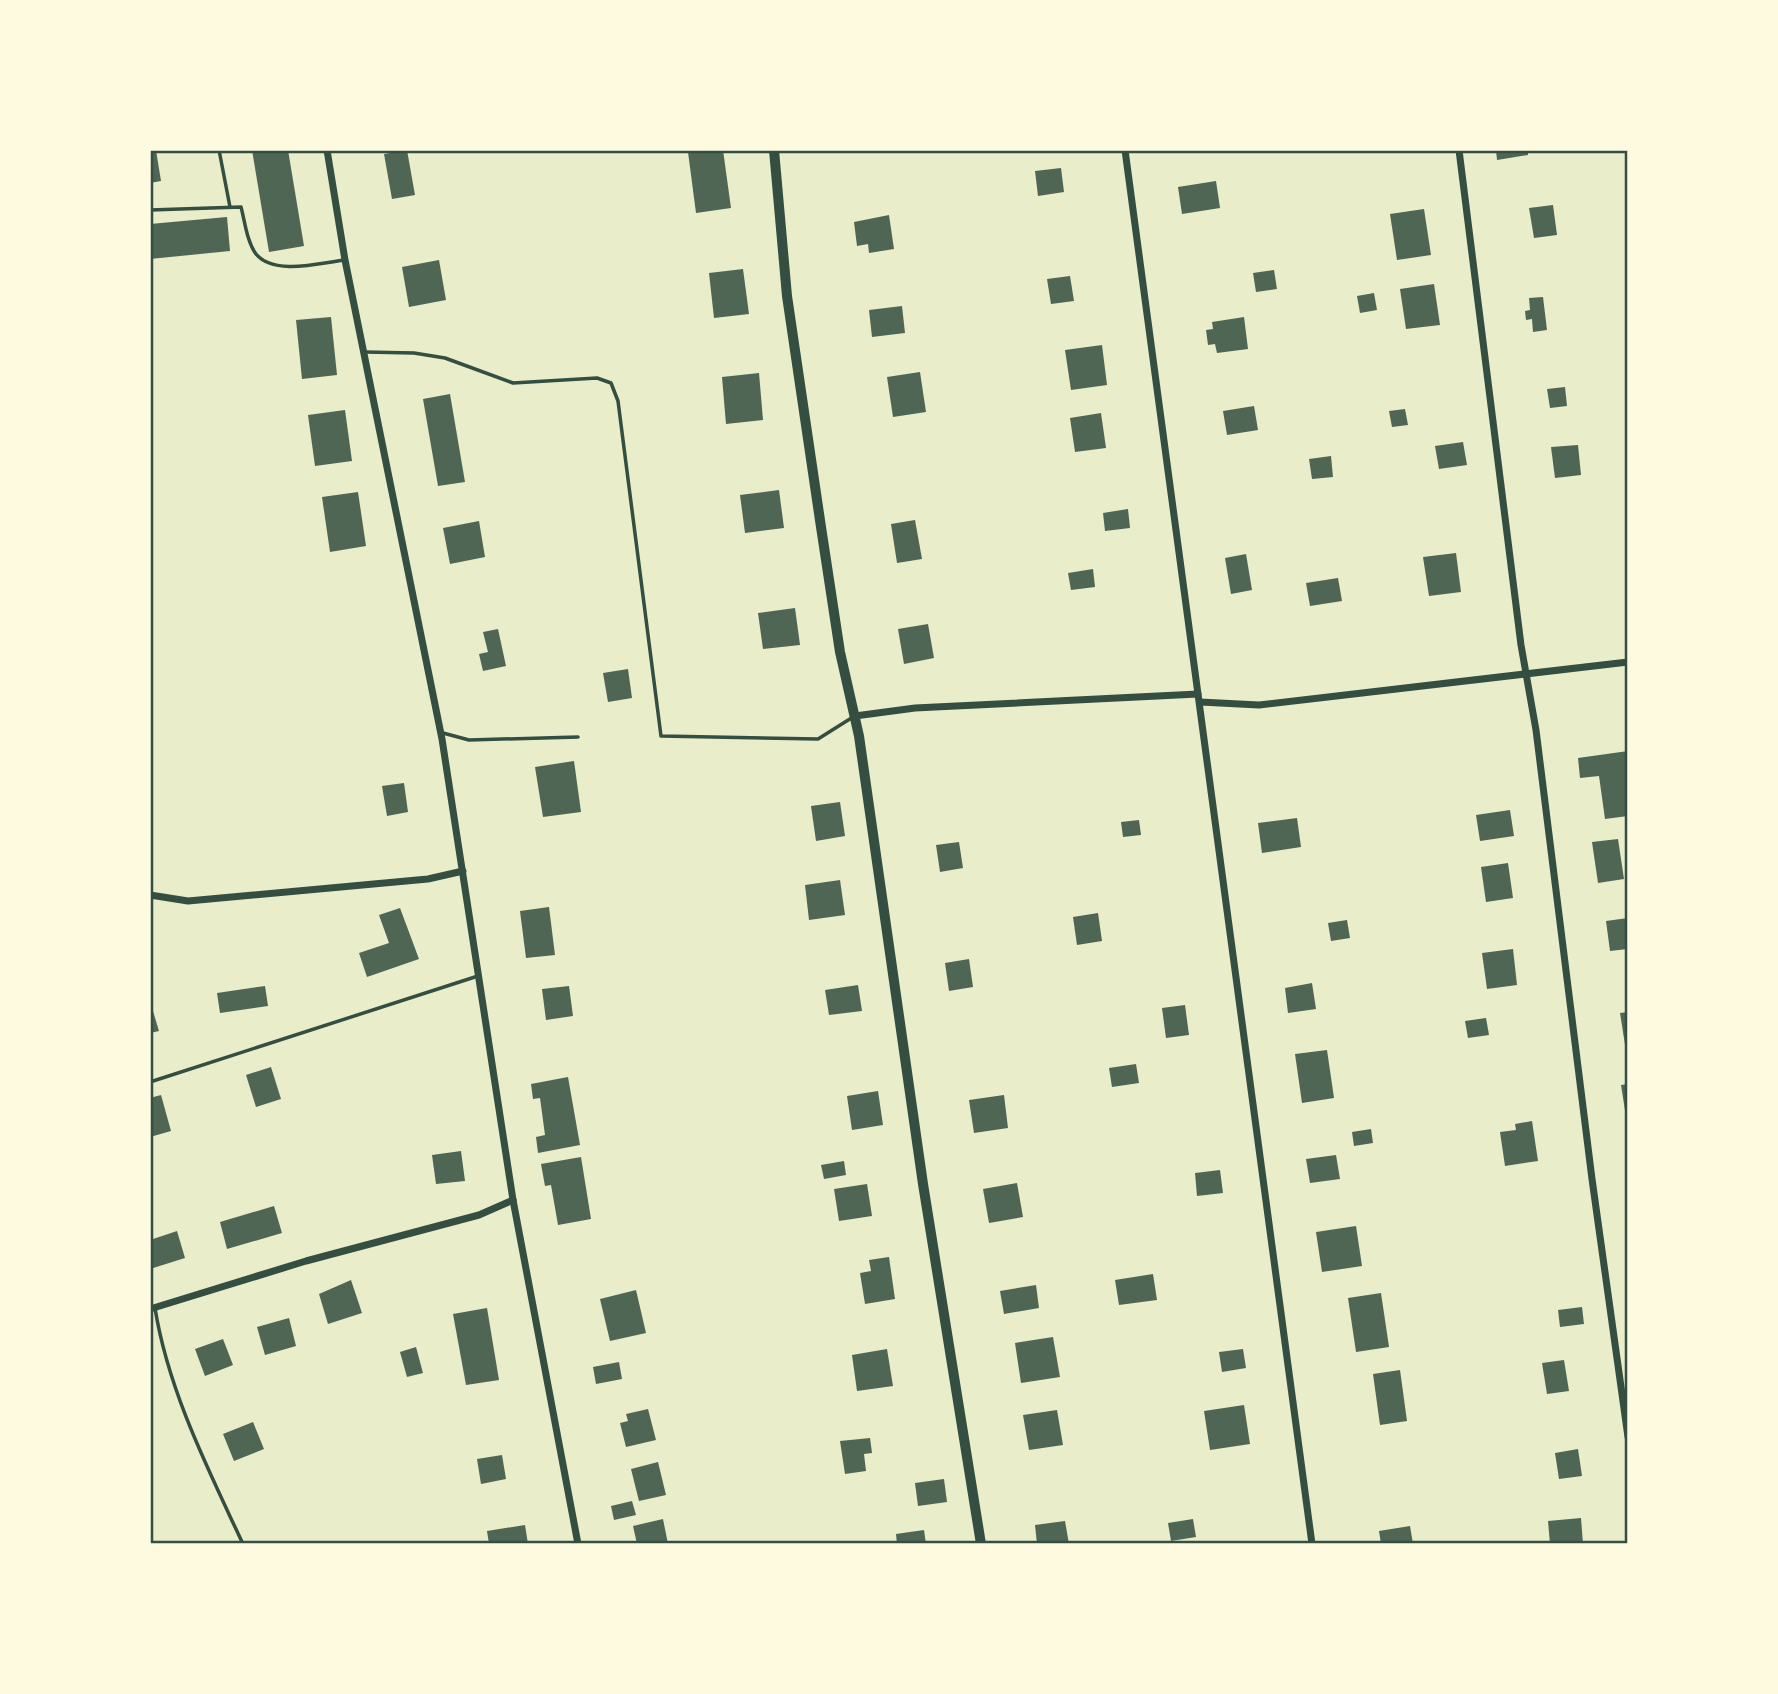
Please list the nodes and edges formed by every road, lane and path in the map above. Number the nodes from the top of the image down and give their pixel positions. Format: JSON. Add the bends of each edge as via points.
{"nodes":[{"id":1,"x":219,"y":150,"type":"edge"},
{"id":2,"x":327,"y":150,"type":"edge"},
{"id":3,"x":774,"y":150,"type":"edge"},
{"id":4,"x":1125,"y":150,"type":"edge"},
{"id":5,"x":1459,"y":150,"type":"edge"},
{"id":6,"x":230,"y":207,"type":"junction"},
{"id":7,"x":150,"y":210,"type":"edge"},
{"id":8,"x":345,"y":260,"type":"junction"},
{"id":9,"x":364,"y":352,"type":"junction"},
{"id":10,"x":1628,"y":662,"type":"edge"},
{"id":11,"x":1527,"y":674,"type":"junction"},
{"id":12,"x":1199,"y":698,"type":"junction"},
{"id":13,"x":855,"y":716,"type":"junction"},
{"id":14,"x":440,"y":733,"type":"junction"},
{"id":15,"x":578,"y":737,"type":"dead end"},
{"id":16,"x":463,"y":872,"type":"junction"},
{"id":17,"x":150,"y":895,"type":"edge"},
{"id":18,"x":479,"y":975,"type":"junction"},
{"id":19,"x":150,"y":1082,"type":"edge"},
{"id":20,"x":513,"y":1200,"type":"junction"},
{"id":21,"x":153,"y":1308,"type":"edge"},
{"id":22,"x":1628,"y":1437,"type":"edge"},
{"id":23,"x":243,"y":1544,"type":"edge"},
{"id":24,"x":578,"y":1544,"type":"edge"},
{"id":25,"x":981,"y":1544,"type":"edge"},
{"id":26,"x":1312,"y":1544,"type":"edge"}],
"edges":[{"from":1,"to":6,"type":"lane"},
{"from":2,"to":8,"type":"street"},
{"from":3,"to":13,"type":"street","via":[[787,296],[838,639]]},
{"from":4,"to":12,"type":"street"},
{"from":5,"to":11,"type":"street"},
{"from":6,"to":7,"type":"lane"},
{"from":6,"to":8,"type":"lane","via":[[241,207],[255,253],[267,264],[298,266]]},
{"from":8,"to":9,"type":"street"},
{"from":9,"to":13,"type":"lane","via":[[445,358],[513,383],[597,378],[611,383],[618,401],[661,736],[818,739]]},
{"from":9,"to":14,"type":"street"},
{"from":10,"to":11,"type":"street"},
{"from":11,"to":12,"type":"street","via":[[1259,705]]},
{"from":11,"to":22,"type":"street"},
{"from":12,"to":13,"type":"street","via":[[915,708]]},
{"from":12,"to":26,"type":"street"},
{"from":13,"to":25,"type":"street"},
{"from":14,"to":15,"type":"lane","via":[[469,740]]},
{"from":14,"to":16,"type":"street"},
{"from":16,"to":17,"type":"street","via":[[188,901]]},
{"from":16,"to":18,"type":"street"},
{"from":18,"to":19,"type":"lane"},
{"from":18,"to":20,"type":"street"},
{"from":20,"to":21,"type":"street","via":[[479,1215]]},
{"from":20,"to":24,"type":"street"},
{"from":21,"to":23,"type":"lane","via":[[160,1342],[199,1446]]}]}
